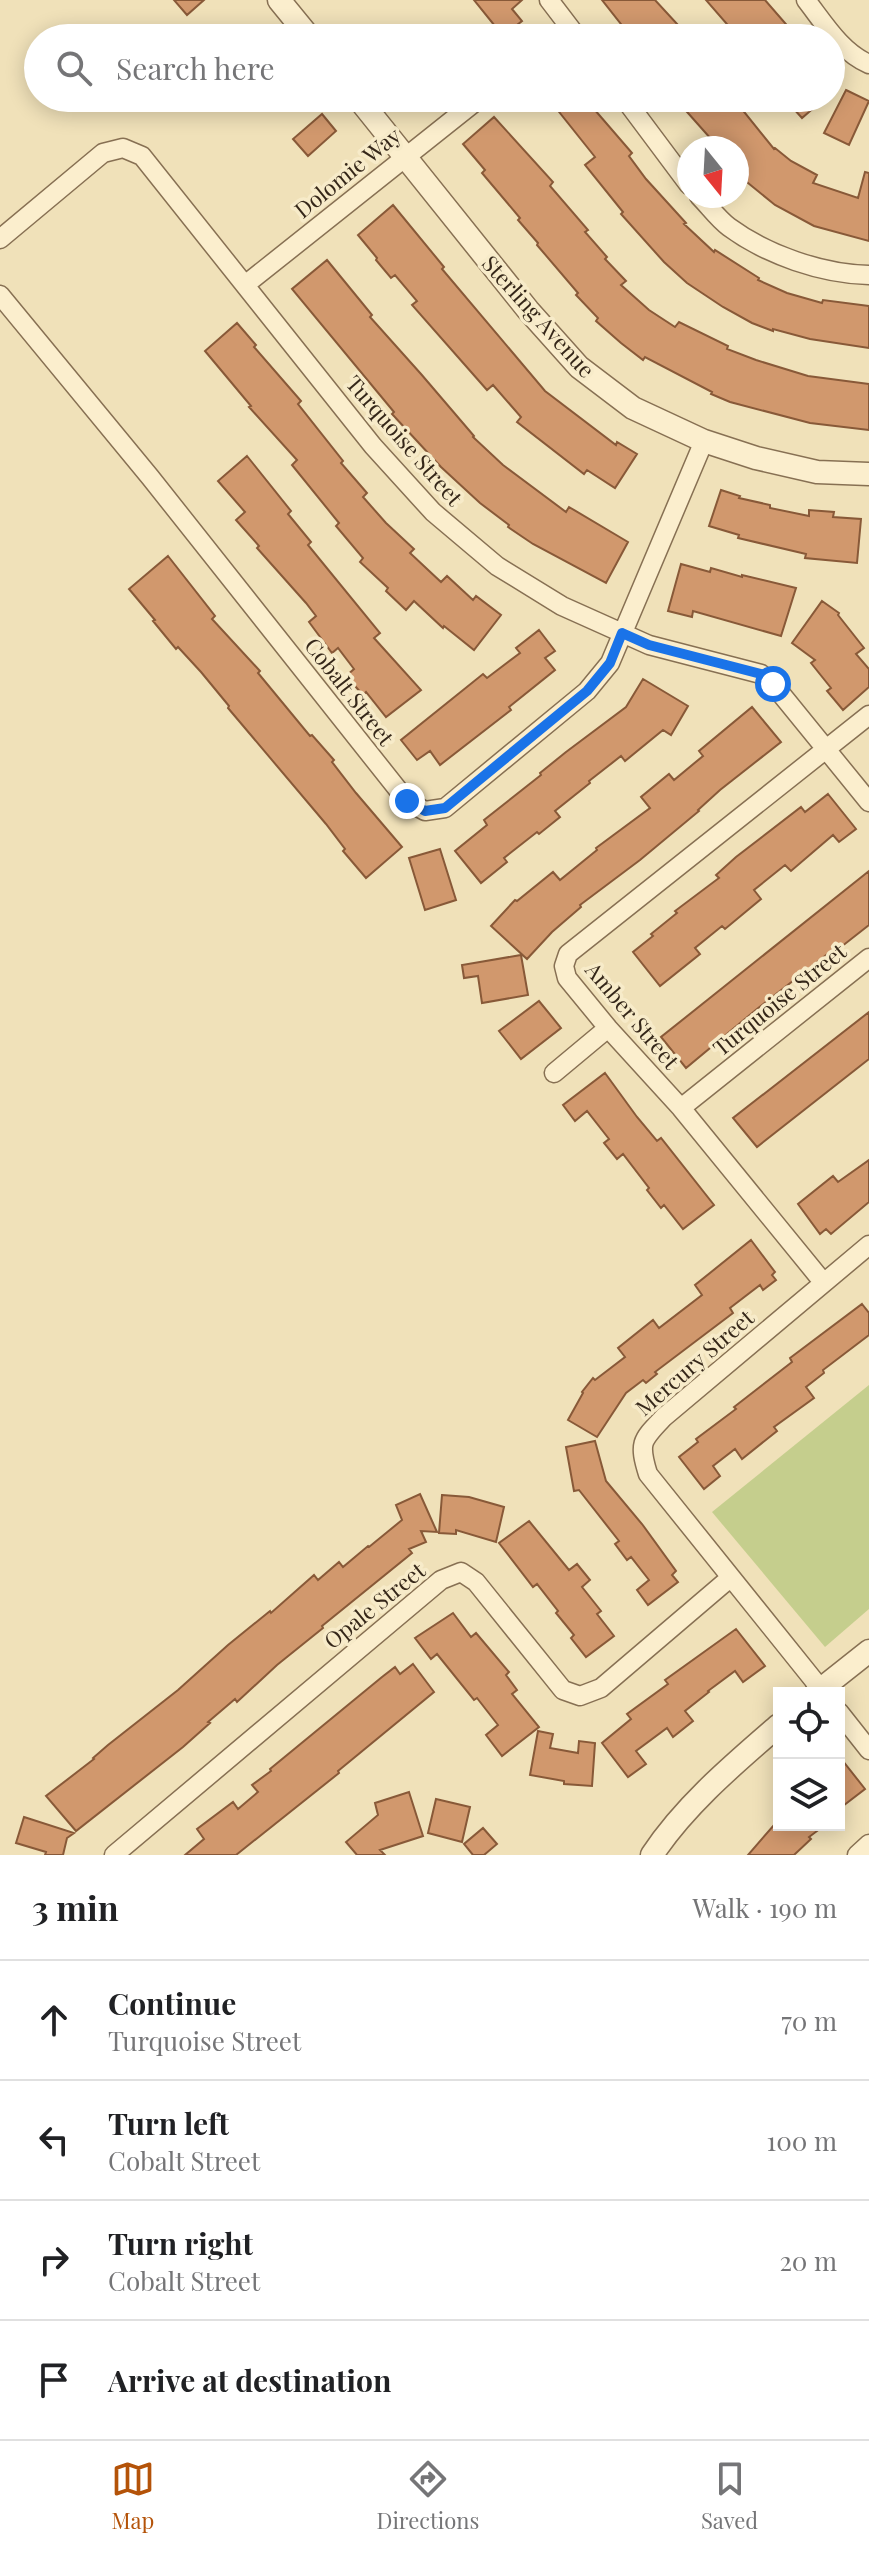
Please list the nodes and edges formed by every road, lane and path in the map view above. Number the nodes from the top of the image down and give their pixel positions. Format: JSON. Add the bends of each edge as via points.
{"nodes":[{"id":1,"x":279,"y":0,"type":"edge"},
{"id":2,"x":549,"y":0,"type":"edge"},
{"id":3,"x":806,"y":0,"type":"edge"},
{"id":4,"x":299,"y":24,"type":"edge"},
{"id":5,"x":562,"y":24,"type":"edge"},
{"id":6,"x":825,"y":24,"type":"edge"},
{"id":7,"x":845,"y":49,"type":"edge"},
{"id":8,"x":869,"y":64,"type":"edge"},
{"id":9,"x":369,"y":112,"type":"edge"},
{"id":10,"x":462,"y":112,"type":"edge"},
{"id":11,"x":634,"y":112,"type":"edge"},
{"id":12,"x":405,"y":157,"type":"junction"},
{"id":13,"x":677,"y":169,"type":"edge"},
{"id":14,"x":711,"y":208,"type":"edge"},
{"id":15,"x":0,"y":239,"type":"edge"},
{"id":16,"x":869,"y":275,"type":"edge"},
{"id":17,"x":245,"y":285,"type":"junction"},
{"id":18,"x":0,"y":295,"type":"edge"},
{"id":19,"x":704,"y":441,"type":"junction"},
{"id":20,"x":869,"y":474,"type":"edge"},
{"id":21,"x":622,"y":633,"type":"junction"},
{"id":22,"x":869,"y":715,"type":"edge"},
{"id":23,"x":825,"y":750,"type":"junction"},
{"id":24,"x":869,"y":802,"type":"edge"},
{"id":25,"x":869,"y":958,"type":"edge"},
{"id":26,"x":608,"y":1028,"type":"junction"},
{"id":27,"x":554,"y":1073,"type":"dead end"},
{"id":28,"x":681,"y":1108,"type":"junction"},
{"id":29,"x":869,"y":1245,"type":"edge"},
{"id":30,"x":823,"y":1282,"type":"junction"},
{"id":31,"x":730,"y":1578,"type":"junction"},
{"id":32,"x":869,"y":1651,"type":"edge"},
{"id":33,"x":816,"y":1687,"type":"edge"},
{"id":34,"x":826,"y":1687,"type":"edge"},
{"id":35,"x":845,"y":1720,"type":"edge"},
{"id":36,"x":773,"y":1730,"type":"edge"},
{"id":37,"x":869,"y":1750,"type":"edge"},
{"id":38,"x":869,"y":1844,"type":"edge"},
{"id":39,"x":114,"y":1855,"type":"edge"},
{"id":40,"x":652,"y":1855,"type":"edge"},
{"id":41,"x":857,"y":1855,"type":"edge"}],
"edges":[{"from":1,"to":4,"type":"street"},
{"from":2,"to":5,"type":"street"},
{"from":3,"to":6,"type":"street"},
{"from":7,"to":8,"type":"street"},
{"from":9,"to":12,"type":"street","name":"Sterling Avenue"},
{"from":10,"to":12,"type":"street","name":"Dolomie Way"},
{"from":11,"to":13,"type":"street"},
{"from":12,"to":17,"type":"street","name":"Dolomie Way"},
{"from":12,"to":19,"type":"street","name":"Sterling Avenue","via":[[579,367],[633,408]]},
{"from":14,"to":16,"type":"street","via":[[729,227],[783,257]]},
{"from":15,"to":17,"type":"street","name":"Turquoise Street","via":[[103,153],[123,148],[142,156]]},
{"from":17,"to":21,"type":"street","name":"Turquoise Street","via":[[373,446],[433,512],[497,566],[562,606]]},
{"from":18,"to":21,"type":"street","name":"Cobalt Street","via":[[407,801],[425,811],[445,808],[587,691],[610,663]]},
{"from":19,"to":20,"type":"street","name":"Sterling Avenue","via":[[817,472]]},
{"from":19,"to":21,"type":"street","name":"Cobalt Street"},
{"from":21,"to":23,"type":"street","name":"Turquoise Street","via":[[761,674]]},
{"from":22,"to":23,"type":"street","name":"Amber Street"},
{"from":23,"to":24,"type":"street","name":"Turquoise Street"},
{"from":23,"to":26,"type":"street","name":"Amber Street","via":[[568,954],[567,978]]},
{"from":25,"to":28,"type":"street","name":"Turquoise Street"},
{"from":26,"to":27,"type":"street"},
{"from":26,"to":28,"type":"street","name":"Amber Street"},
{"from":28,"to":30,"type":"street","name":"Amber Street"},
{"from":29,"to":30,"type":"street","name":"Mercury Street"},
{"from":30,"to":31,"type":"street","name":"Mercury Street","via":[[645,1436],[642,1453],[648,1474]]},
{"from":31,"to":33,"type":"street","name":"Mercury Street"},
{"from":31,"to":39,"type":"street","name":"Opale Street","via":[[601,1688],[580,1696],[563,1690],[476,1582],[461,1572],[441,1580]]},
{"from":32,"to":34,"type":"street"},
{"from":35,"to":37,"type":"street"},
{"from":36,"to":40,"type":"street","via":[[668,1832]]},
{"from":38,"to":41,"type":"street"}]}
